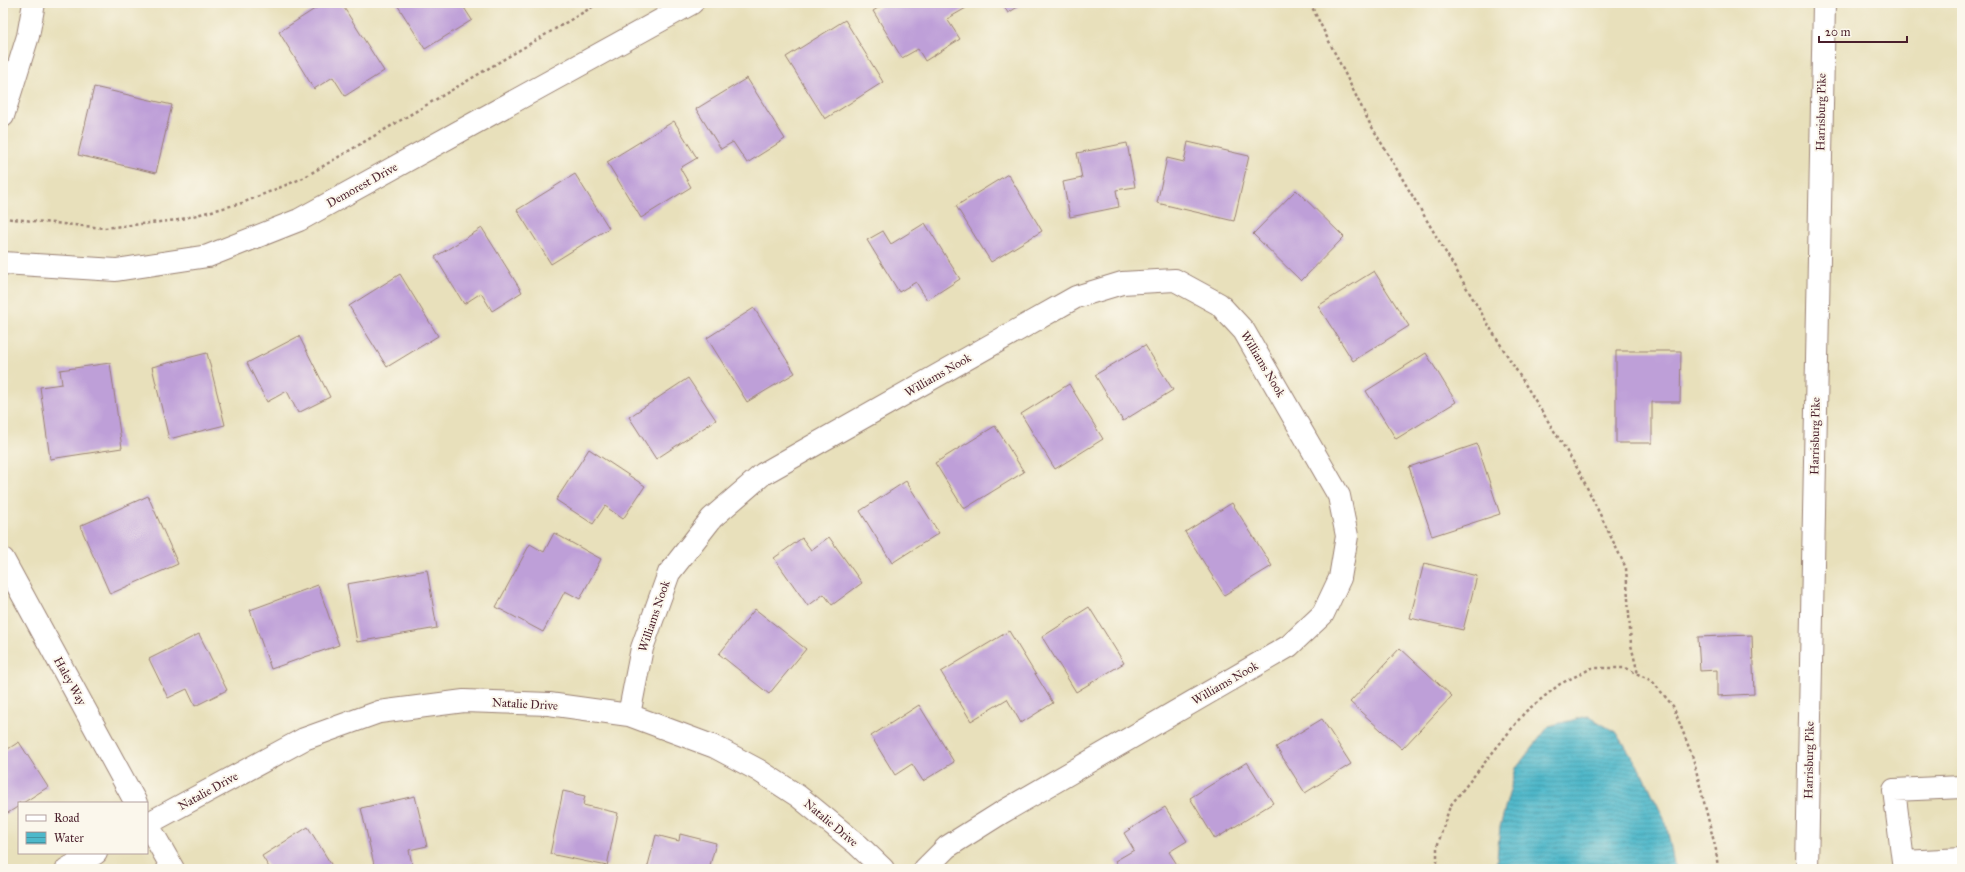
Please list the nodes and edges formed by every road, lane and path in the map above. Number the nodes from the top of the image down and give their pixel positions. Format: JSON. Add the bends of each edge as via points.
{"nodes":[{"id":1,"x":34,"y":3,"type":"edge"},
{"id":2,"x":599,"y":3,"type":"edge"},
{"id":3,"x":692,"y":3,"type":"edge"},
{"id":4,"x":1310,"y":3,"type":"edge"},
{"id":5,"x":1824,"y":3,"type":"edge"},
{"id":6,"x":3,"y":116,"type":"edge"},
{"id":7,"x":3,"y":218,"type":"edge"},
{"id":8,"x":3,"y":263,"type":"edge"},
{"id":9,"x":3,"y":559,"type":"edge"},
{"id":10,"x":1638,"y":674,"type":"junction"},
{"id":11,"x":630,"y":715,"type":"junction"},
{"id":12,"x":1962,"y":787,"type":"edge"},
{"id":13,"x":135,"y":802,"type":"edge"},
{"id":14,"x":148,"y":823,"type":"edge"},
{"id":15,"x":148,"y":826,"type":"edge"},
{"id":16,"x":94,"y":854,"type":"edge"},
{"id":17,"x":1962,"y":859,"type":"edge"},
{"id":18,"x":1904,"y":865,"type":"edge"},
{"id":19,"x":67,"y":869,"type":"edge"},
{"id":20,"x":173,"y":869,"type":"edge"},
{"id":21,"x":883,"y":869,"type":"edge"},
{"id":22,"x":925,"y":869,"type":"edge"},
{"id":23,"x":1437,"y":869,"type":"edge"},
{"id":24,"x":1718,"y":869,"type":"edge"},
{"id":25,"x":1807,"y":869,"type":"edge"}],
"edges":[{"from":1,"to":6,"type":"street","via":[[28,36]]},
{"from":2,"to":7,"type":"path","via":[[303,178],[242,203],[178,220],[104,228]]},
{"from":3,"to":8,"type":"street","name":"Demorest Drive","via":[[299,220],[208,256],[116,270]]},
{"from":4,"to":10,"type":"path","via":[[1369,122],[1582,478],[1626,568],[1631,645]]},
{"from":5,"to":25,"type":"street","name":"Harrisburg Pike"},
{"from":9,"to":13,"type":"street","name":"Haley Way"},
{"from":10,"to":23,"type":"path","via":[[1626,668],[1592,668],[1560,684],[1525,712],[1450,806],[1437,847]]},
{"from":10,"to":24,"type":"path","via":[[1652,681],[1673,706],[1693,758],[1716,850]]},
{"from":11,"to":14,"type":"street","name":"Natalie Drive","via":[[549,704],[464,701],[379,712],[304,739]]},
{"from":11,"to":21,"type":"street","name":"Natalie Drive","via":[[715,747],[758,770],[798,796]]},
{"from":11,"to":22,"type":"street","name":"Williams Nook","via":[[642,648],[669,573],[712,518],[763,474],[1076,297],[1122,283],[1175,280],[1219,304],[1244,331],[1339,496],[1347,536],[1340,578],[1323,614],[1289,646],[1001,813],[947,847]]},
{"from":12,"to":18,"type":"street","via":[[1894,790]]},
{"from":15,"to":20,"type":"street"},
{"from":16,"to":19,"type":"street"},
{"from":17,"to":18,"type":"street"}]}
